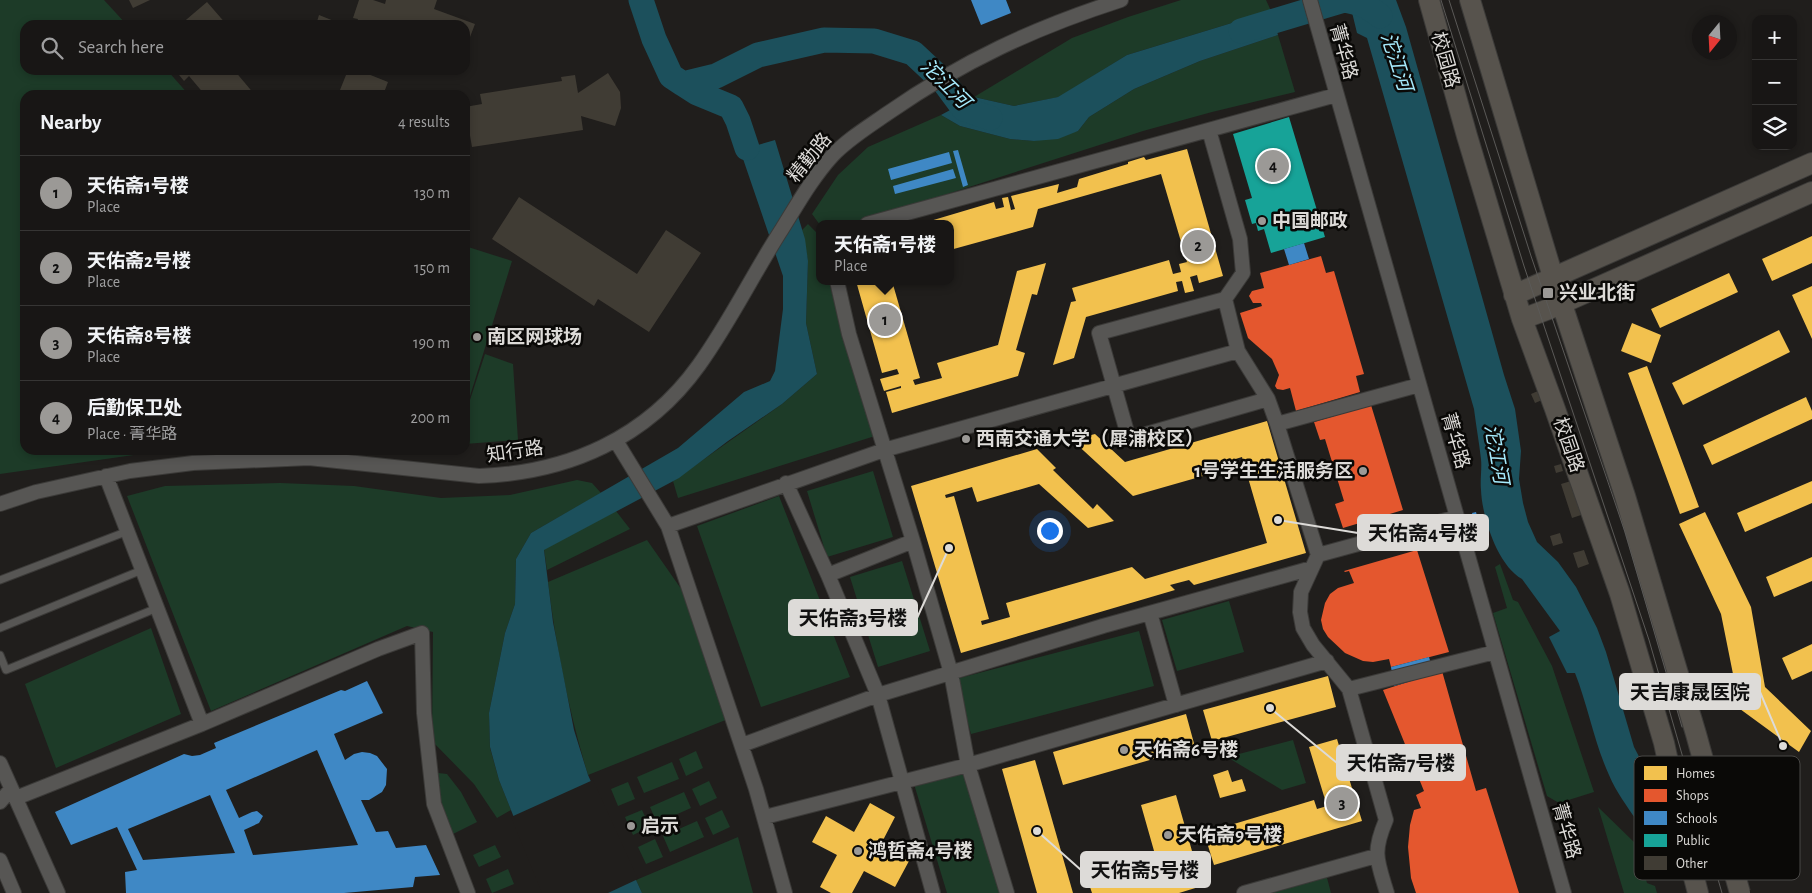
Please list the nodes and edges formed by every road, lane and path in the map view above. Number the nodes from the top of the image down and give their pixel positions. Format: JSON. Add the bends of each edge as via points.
{"nodes":[{"id":1,"x":1121,"y":0,"type":"edge"},
{"id":2,"x":1310,"y":0,"type":"edge"},
{"id":3,"x":1429,"y":0,"type":"edge"},
{"id":4,"x":1470,"y":0,"type":"edge"},
{"id":5,"x":1336,"y":95,"type":"junction"},
{"id":6,"x":1209,"y":130,"type":"junction"},
{"id":7,"x":1812,"y":163,"type":"edge"},
{"id":8,"x":1812,"y":192,"type":"edge"},
{"id":9,"x":882,"y":220,"type":"edge"},
{"id":10,"x":1553,"y":277,"type":"junction"},
{"id":11,"x":838,"y":285,"type":"edge"},
{"id":12,"x":1514,"y":295,"type":"junction"},
{"id":13,"x":1224,"y":299,"type":"junction"},
{"id":14,"x":1561,"y":304,"type":"junction"},
{"id":15,"x":1522,"y":320,"type":"junction"},
{"id":16,"x":1238,"y":350,"type":"junction"},
{"id":17,"x":1113,"y":385,"type":"junction"},
{"id":18,"x":1419,"y":385,"type":"junction"},
{"id":19,"x":1268,"y":399,"type":"junction"},
{"id":20,"x":1277,"y":424,"type":"junction"},
{"id":21,"x":616,"y":441,"type":"junction"},
{"id":22,"x":884,"y":450,"type":"junction"},
{"id":23,"x":106,"y":476,"type":"junction"},
{"id":24,"x":786,"y":483,"type":"junction"},
{"id":25,"x":0,"y":504,"type":"edge"},
{"id":26,"x":1457,"y":517,"type":"junction"},
{"id":27,"x":668,"y":526,"type":"junction"},
{"id":28,"x":128,"y":532,"type":"junction"},
{"id":29,"x":913,"y":541,"type":"junction"},
{"id":30,"x":1315,"y":561,"type":"junction"},
{"id":31,"x":142,"y":570,"type":"junction"},
{"id":32,"x":828,"y":575,"type":"junction"},
{"id":33,"x":0,"y":580,"type":"edge"},
{"id":34,"x":158,"y":608,"type":"junction"},
{"id":35,"x":1150,"y":614,"type":"junction"},
{"id":36,"x":0,"y":628,"type":"edge"},
{"id":37,"x":1495,"y":652,"type":"junction"},
{"id":38,"x":0,"y":655,"type":"edge"},
{"id":39,"x":1327,"y":661,"type":"junction"},
{"id":40,"x":951,"y":673,"type":"junction"},
{"id":41,"x":1349,"y":689,"type":"junction"},
{"id":42,"x":878,"y":695,"type":"junction"},
{"id":43,"x":1176,"y":705,"type":"junction"},
{"id":44,"x":202,"y":724,"type":"junction"},
{"id":45,"x":742,"y":744,"type":"junction"},
{"id":46,"x":1666,"y":756,"type":"edge"},
{"id":47,"x":1702,"y":756,"type":"edge"},
{"id":48,"x":0,"y":763,"type":"edge"},
{"id":49,"x":968,"y":765,"type":"junction"},
{"id":50,"x":902,"y":782,"type":"junction"},
{"id":51,"x":13,"y":793,"type":"junction"},
{"id":52,"x":0,"y":802,"type":"edge"},
{"id":53,"x":764,"y":817,"type":"junction"},
{"id":54,"x":1376,"y":856,"type":"junction"},
{"id":55,"x":0,"y":860,"type":"edge"},
{"id":56,"x":1695,"y":880,"type":"edge"},
{"id":57,"x":1736,"y":880,"type":"edge"},
{"id":58,"x":14,"y":893,"type":"edge"},
{"id":59,"x":58,"y":893,"type":"edge"},
{"id":60,"x":468,"y":893,"type":"edge"},
{"id":61,"x":785,"y":893,"type":"edge"},
{"id":62,"x":933,"y":893,"type":"edge"},
{"id":63,"x":1007,"y":893,"type":"edge"},
{"id":64,"x":1244,"y":893,"type":"edge"},
{"id":65,"x":1387,"y":893,"type":"edge"},
{"id":66,"x":1564,"y":893,"type":"edge"},
{"id":67,"x":1698,"y":893,"type":"edge"},
{"id":68,"x":1740,"y":893,"type":"edge"}],
"edges":[{"from":1,"to":21,"type":"street","name":"精勤路","via":[[1050,24],[980,57],[916,94],[847,142],[830,158],[802,197],[699,365],[666,402]]},
{"from":2,"to":5,"type":"street","name":"菁华路"},
{"from":3,"to":12,"type":"street","name":"校园路"},
{"from":4,"to":10,"type":"street","name":"校园路"},
{"from":5,"to":6,"type":"street"},
{"from":5,"to":18,"type":"street","name":"菁华路"},
{"from":6,"to":9,"type":"street"},
{"from":6,"to":13,"type":"street","via":[[1240,239],[1243,273]]},
{"from":7,"to":10,"type":"street"},
{"from":8,"to":14,"type":"street"},
{"from":10,"to":12,"type":"street"},
{"from":10,"to":14,"type":"street","name":"校园路"},
{"from":11,"to":22,"type":"street"},
{"from":12,"to":15,"type":"street","name":"校园路"},
{"from":13,"to":16,"type":"street"},
{"from":13,"to":17,"type":"street","via":[[1099,333]]},
{"from":14,"to":15,"type":"street"},
{"from":14,"to":47,"type":"street","name":"校园路","bridge":true,"via":[[1625,496]]},
{"from":15,"to":46,"type":"street","name":"校园路","via":[[1620,594]]},
{"from":16,"to":17,"type":"street"},
{"from":16,"to":19,"type":"street"},
{"from":17,"to":19,"type":"street","via":[[1129,439]]},
{"from":17,"to":22,"type":"street"},
{"from":18,"to":20,"type":"street"},
{"from":18,"to":26,"type":"street","name":"菁华路"},
{"from":19,"to":20,"type":"street"},
{"from":20,"to":30,"type":"street"},
{"from":21,"to":23,"type":"street","name":"知行路","via":[[564,463],[502,475],[462,475],[309,458],[163,466]]},
{"from":21,"to":27,"type":"street"},
{"from":22,"to":24,"type":"street"},
{"from":22,"to":29,"type":"street"},
{"from":23,"to":25,"type":"street","name":"知行路"},
{"from":23,"to":28,"type":"street"},
{"from":24,"to":27,"type":"street"},
{"from":24,"to":32,"type":"street"},
{"from":26,"to":30,"type":"street"},
{"from":26,"to":37,"type":"street","name":"菁华路"},
{"from":27,"to":45,"type":"street"},
{"from":28,"to":31,"type":"street"},
{"from":28,"to":33,"type":"lane"},
{"from":29,"to":32,"type":"street"},
{"from":29,"to":40,"type":"street"},
{"from":30,"to":35,"type":"street"},
{"from":30,"to":39,"type":"street","via":[[1301,592],[1300,612],[1303,628]]},
{"from":31,"to":34,"type":"street"},
{"from":31,"to":36,"type":"lane"},
{"from":32,"to":42,"type":"street"},
{"from":34,"to":38,"type":"lane","via":[[6,670]]},
{"from":34,"to":44,"type":"street"},
{"from":35,"to":40,"type":"street"},
{"from":35,"to":43,"type":"street"},
{"from":37,"to":41,"type":"street"},
{"from":37,"to":66,"type":"street","name":"菁华路"},
{"from":39,"to":41,"type":"street"},
{"from":39,"to":43,"type":"street"},
{"from":40,"to":42,"type":"street"},
{"from":40,"to":49,"type":"street"},
{"from":41,"to":54,"type":"street","via":[[1386,820]]},
{"from":42,"to":45,"type":"street"},
{"from":42,"to":50,"type":"street"},
{"from":43,"to":49,"type":"street"},
{"from":44,"to":51,"type":"street"},
{"from":44,"to":60,"type":"street","via":[[422,633],[424,713],[434,804]]},
{"from":45,"to":53,"type":"street"},
{"from":48,"to":51,"type":"street"},
{"from":49,"to":50,"type":"street"},
{"from":49,"to":63,"type":"street"},
{"from":50,"to":53,"type":"street"},
{"from":50,"to":62,"type":"street"},
{"from":51,"to":52,"type":"street"},
{"from":51,"to":59,"type":"street"},
{"from":53,"to":61,"type":"street"},
{"from":54,"to":64,"type":"street"},
{"from":54,"to":65,"type":"street"},
{"from":55,"to":58,"type":"street"},
{"from":56,"to":67,"type":"street","name":"校园路"},
{"from":57,"to":68,"type":"street","name":"校园路","bridge":true}]}
